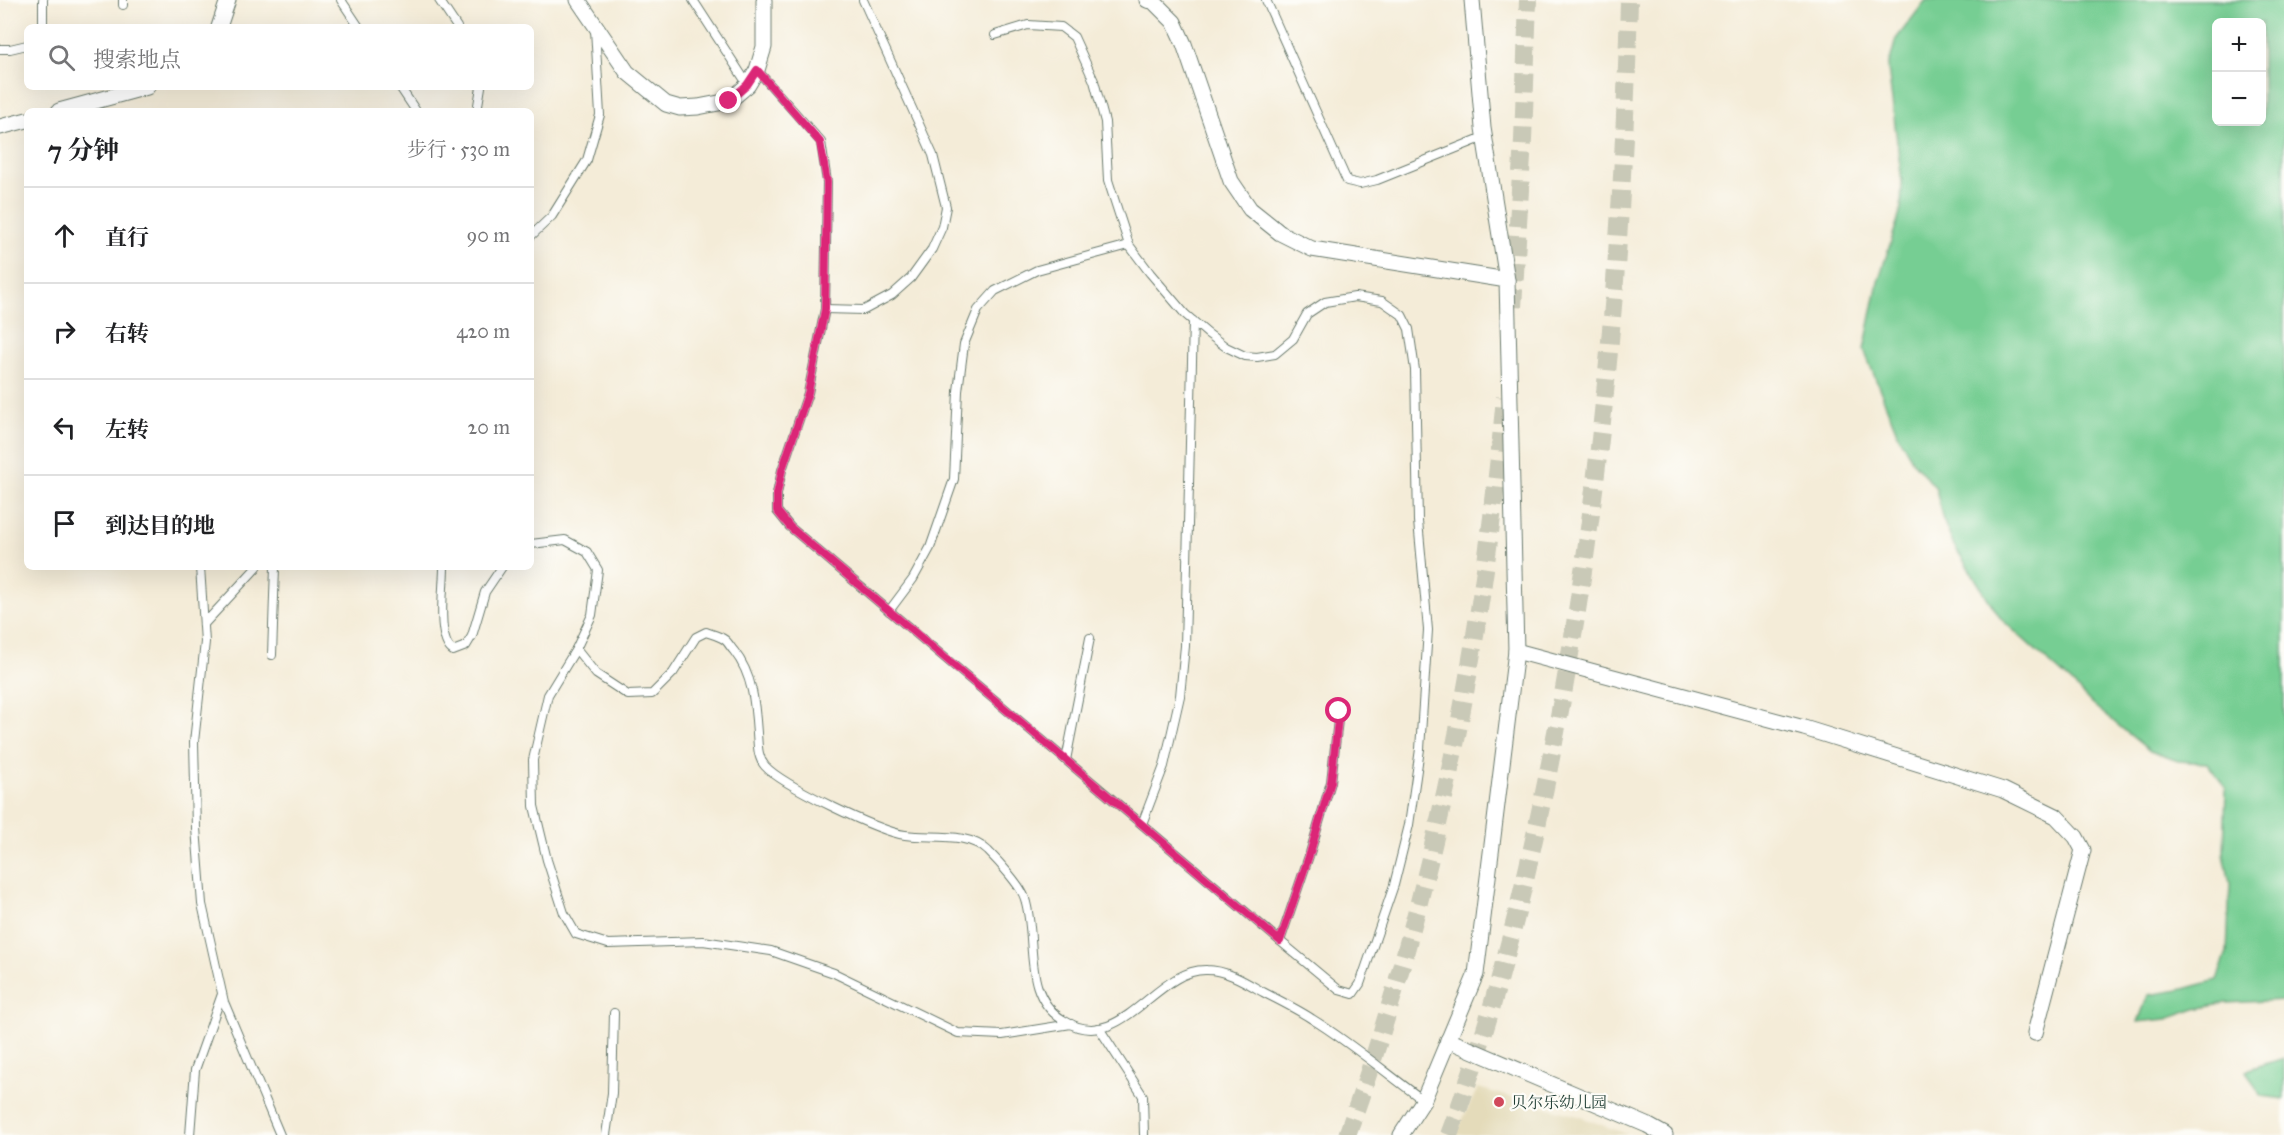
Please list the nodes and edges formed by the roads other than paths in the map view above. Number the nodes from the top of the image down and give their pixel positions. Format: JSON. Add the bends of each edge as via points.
{"nodes":[{"id":1,"x":42,"y":0,"type":"edge"},
{"id":2,"x":228,"y":0,"type":"edge"},
{"id":3,"x":341,"y":0,"type":"edge"},
{"id":4,"x":439,"y":0,"type":"edge"},
{"id":5,"x":578,"y":0,"type":"edge"},
{"id":6,"x":693,"y":0,"type":"edge"},
{"id":7,"x":764,"y":0,"type":"edge"},
{"id":8,"x":863,"y":0,"type":"edge"},
{"id":9,"x":1147,"y":0,"type":"edge"},
{"id":10,"x":1266,"y":0,"type":"edge"},
{"id":11,"x":1472,"y":0,"type":"edge"},
{"id":12,"x":43,"y":24,"type":"edge"},
{"id":13,"x":220,"y":24,"type":"edge"},
{"id":14,"x":357,"y":24,"type":"edge"},
{"id":15,"x":455,"y":24,"type":"edge"},
{"id":16,"x":594,"y":24,"type":"junction"},
{"id":17,"x":995,"y":35,"type":"dead end"},
{"id":18,"x":24,"y":46,"type":"edge"},
{"id":19,"x":0,"y":49,"type":"edge"},
{"id":20,"x":757,"y":70,"type":"junction"},
{"id":21,"x":747,"y":85,"type":"junction"},
{"id":22,"x":136,"y":90,"type":"edge"},
{"id":23,"x":402,"y":90,"type":"edge"},
{"id":24,"x":481,"y":90,"type":"edge"},
{"id":25,"x":69,"y":108,"type":"edge"},
{"id":26,"x":414,"y":108,"type":"edge"},
{"id":27,"x":478,"y":108,"type":"edge"},
{"id":28,"x":24,"y":121,"type":"edge"},
{"id":29,"x":0,"y":127,"type":"edge"},
{"id":30,"x":1484,"y":137,"type":"junction"},
{"id":31,"x":534,"y":233,"type":"edge"},
{"id":32,"x":1129,"y":245,"type":"junction"},
{"id":33,"x":1507,"y":280,"type":"junction"},
{"id":34,"x":825,"y":309,"type":"junction"},
{"id":35,"x":1193,"y":321,"type":"junction"},
{"id":36,"x":534,"y":544,"type":"edge"},
{"id":37,"x":200,"y":570,"type":"edge"},
{"id":38,"x":254,"y":570,"type":"edge"},
{"id":39,"x":275,"y":570,"type":"edge"},
{"id":40,"x":444,"y":570,"type":"edge"},
{"id":41,"x":500,"y":570,"type":"edge"},
{"id":42,"x":889,"y":611,"type":"junction"},
{"id":43,"x":204,"y":624,"type":"junction"},
{"id":44,"x":1090,"y":638,"type":"dead end"},
{"id":45,"x":576,"y":649,"type":"junction"},
{"id":46,"x":1516,"y":651,"type":"junction"},
{"id":47,"x":272,"y":655,"type":"dead end"},
{"id":48,"x":1339,"y":711,"type":"dead end"},
{"id":49,"x":1066,"y":760,"type":"junction"},
{"id":50,"x":1142,"y":824,"type":"junction"},
{"id":51,"x":1280,"y":941,"type":"junction"},
{"id":52,"x":222,"y":993,"type":"junction"},
{"id":53,"x":614,"y":1013,"type":"dead end"},
{"id":54,"x":1072,"y":1024,"type":"junction"},
{"id":55,"x":1099,"y":1028,"type":"junction"},
{"id":56,"x":2036,"y":1033,"type":"dead end"},
{"id":57,"x":1448,"y":1040,"type":"junction"},
{"id":58,"x":1423,"y":1100,"type":"junction"},
{"id":59,"x":190,"y":1135,"type":"edge"},
{"id":60,"x":280,"y":1135,"type":"edge"},
{"id":61,"x":606,"y":1135,"type":"edge"},
{"id":62,"x":1144,"y":1135,"type":"edge"},
{"id":63,"x":1401,"y":1135,"type":"edge"},
{"id":64,"x":1665,"y":1135,"type":"edge"}],
"edges":[{"from":1,"to":12,"type":"lane"},
{"from":2,"to":13,"type":"street"},
{"from":3,"to":14,"type":"lane"},
{"from":4,"to":15,"type":"lane"},
{"from":5,"to":16,"type":"street"},
{"from":6,"to":21,"type":"lane"},
{"from":7,"to":20,"type":"street","via":[[764,47]]},
{"from":8,"to":34,"type":"lane","via":[[933,155],[946,207],[932,249],[912,278],[892,295],[864,310]]},
{"from":9,"to":33,"type":"street","via":[[1174,22],[1231,181],[1250,209],[1280,233],[1312,249]]},
{"from":10,"to":30,"type":"lane","via":[[1347,181],[1360,184],[1377,180]]},
{"from":11,"to":30,"type":"street"},
{"from":16,"to":21,"type":"street","via":[[627,72],[666,105],[698,108],[729,101]]},
{"from":16,"to":31,"type":"lane","via":[[600,115],[587,160],[552,216]]},
{"from":17,"to":32,"type":"lane","via":[[1028,26],[1061,27],[1074,37],[1095,81],[1104,122],[1108,180]]},
{"from":18,"to":19,"type":"lane"},
{"from":20,"to":21,"type":"street"},
{"from":20,"to":34,"type":"lane","via":[[820,142],[827,182]]},
{"from":22,"to":25,"type":"street"},
{"from":23,"to":26,"type":"lane"},
{"from":24,"to":27,"type":"lane"},
{"from":28,"to":29,"type":"street"},
{"from":30,"to":33,"type":"street"},
{"from":32,"to":35,"type":"lane"},
{"from":32,"to":42,"type":"lane","via":[[1037,270],[995,291],[978,310],[964,344],[954,479],[930,548]]},
{"from":33,"to":46,"type":"street"},
{"from":34,"to":42,"type":"lane","via":[[808,393],[782,470],[777,511],[790,527]]},
{"from":35,"to":50,"type":"lane","via":[[1185,646],[1180,696],[1164,766]]},
{"from":35,"to":51,"type":"lane","via":[[1226,347],[1257,357],[1275,354],[1293,339],[1307,314],[1325,302],[1355,297],[1382,301],[1402,315],[1409,328],[1414,370],[1418,521],[1428,630],[1420,749],[1409,825],[1394,885],[1360,984],[1353,994],[1339,990]]},
{"from":36,"to":45,"type":"lane","via":[[565,540],[587,552],[598,570],[592,615]]},
{"from":37,"to":43,"type":"lane"},
{"from":38,"to":43,"type":"lane"},
{"from":39,"to":47,"type":"lane"},
{"from":40,"to":41,"type":"lane","via":[[443,635],[453,651],[466,646],[472,636],[485,592]]},
{"from":42,"to":49,"type":"lane"},
{"from":43,"to":52,"type":"lane","via":[[194,742],[196,828],[202,904]]},
{"from":44,"to":49,"type":"lane"},
{"from":45,"to":54,"type":"lane","via":[[596,674],[635,696],[652,694],[673,673],[696,637],[706,632],[725,640],[743,662],[754,696],[758,756],[765,766],[786,782],[881,828],[904,835],[968,840],[987,850],[1025,896],[1033,972],[1040,993],[1051,1011]]},
{"from":45,"to":54,"type":"lane","via":[[548,695],[533,760],[534,806],[547,860],[564,913],[576,934],[608,944],[703,941],[771,951],[834,973],[958,1033],[1002,1035]]},
{"from":46,"to":56,"type":"street","via":[[1804,728],[2003,790],[2056,816],[2083,850]]},
{"from":46,"to":57,"type":"street","via":[[1476,974]]},
{"from":48,"to":51,"type":"lane","via":[[1331,782]]},
{"from":49,"to":50,"type":"lane"},
{"from":50,"to":51,"type":"lane"},
{"from":52,"to":59,"type":"lane","via":[[195,1070]]},
{"from":52,"to":60,"type":"lane"},
{"from":53,"to":61,"type":"lane","via":[[612,1093]]},
{"from":54,"to":55,"type":"lane"},
{"from":55,"to":58,"type":"lane","via":[[1118,1023],[1176,978],[1207,969],[1236,977],[1313,1019]]},
{"from":55,"to":62,"type":"lane","via":[[1143,1096]]},
{"from":57,"to":58,"type":"street"},
{"from":57,"to":64,"type":"street"},
{"from":58,"to":63,"type":"street"}]}
